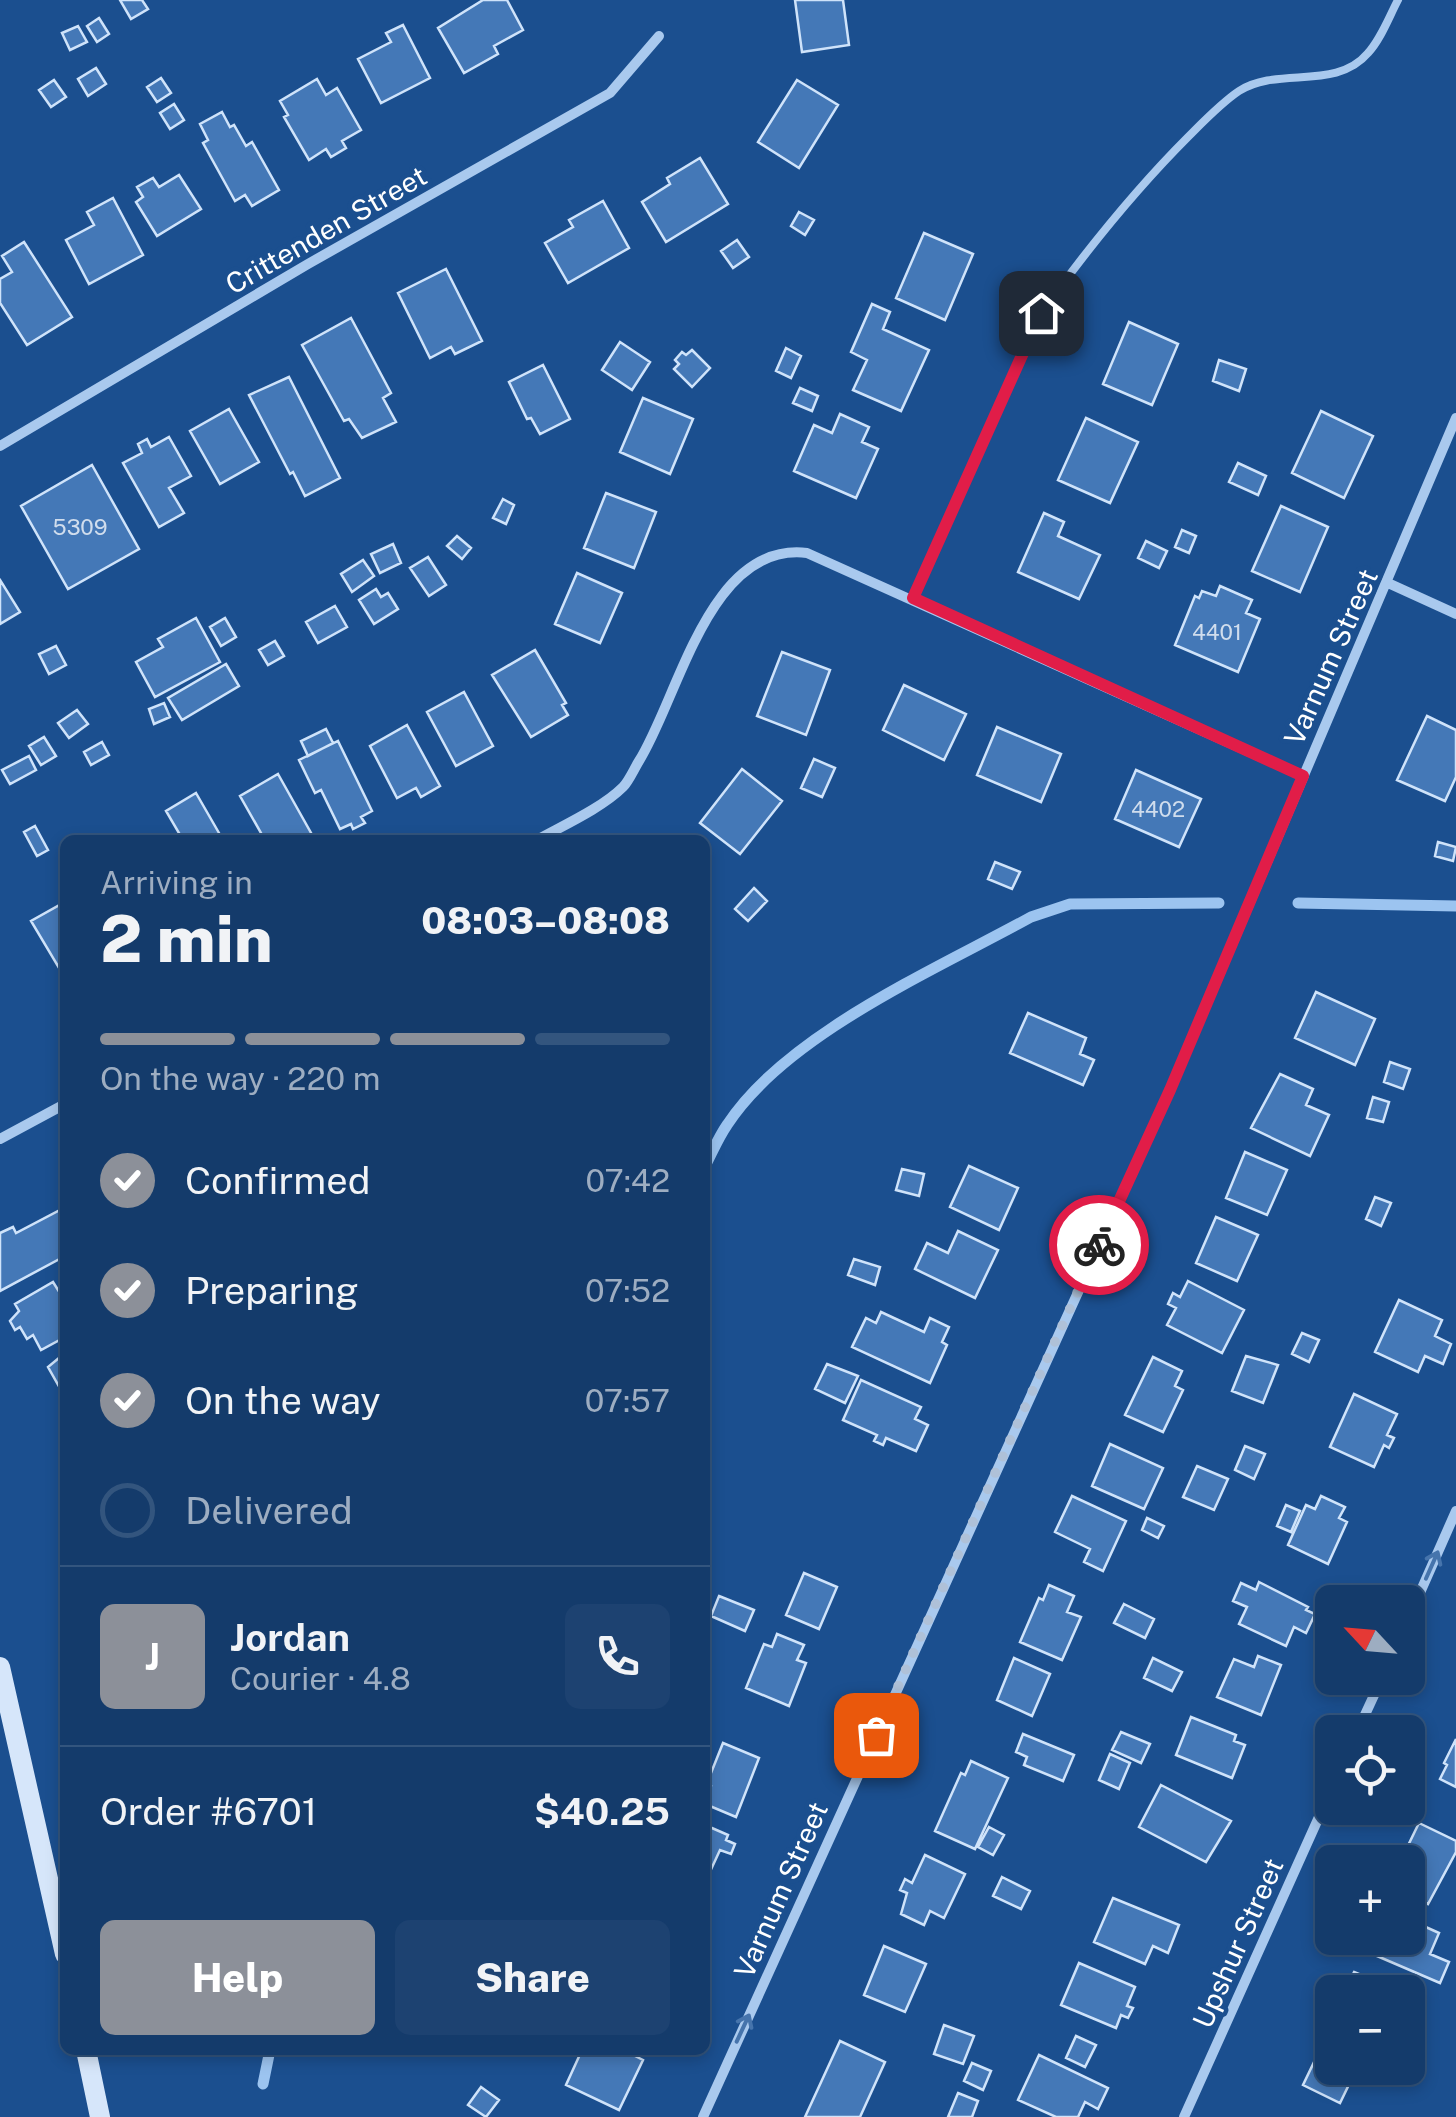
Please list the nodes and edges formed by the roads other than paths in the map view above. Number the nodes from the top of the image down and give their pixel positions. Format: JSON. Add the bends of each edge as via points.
{"nodes":[{"id":1,"x":1398,"y":0,"type":"edge"},
{"id":2,"x":659,"y":36,"type":"dead end"},
{"id":3,"x":1041,"y":313,"type":"joint"},
{"id":4,"x":1456,"y":418,"type":"edge"},
{"id":5,"x":0,"y":446,"type":"edge"},
{"id":6,"x":1388,"y":583,"type":"junction"},
{"id":7,"x":913,"y":598,"type":"junction"},
{"id":8,"x":1456,"y":614,"type":"edge"},
{"id":9,"x":1303,"y":776,"type":"junction"},
{"id":10,"x":545,"y":835,"type":"edge"},
{"id":11,"x":60,"y":1107,"type":"edge"},
{"id":12,"x":0,"y":1140,"type":"edge"},
{"id":13,"x":1456,"y":1511,"type":"edge"},
{"id":14,"x":1423,"y":1585,"type":"edge"},
{"id":15,"x":0,"y":1666,"type":"edge"},
{"id":16,"x":1315,"y":1825,"type":"edge"},
{"id":17,"x":60,"y":1932,"type":"edge"},
{"id":18,"x":87,"y":2055,"type":"edge"},
{"id":19,"x":100,"y":2117,"type":"edge"},
{"id":20,"x":702,"y":2117,"type":"edge"},
{"id":21,"x":1184,"y":2117,"type":"edge"}],
"edges":[{"from":1,"to":3,"type":"lane","via":[[1368,53],[1351,68],[1270,76],[1206,118]]},
{"from":2,"to":5,"type":"street","name":"Crittenden Street","via":[[610,93]]},
{"from":3,"to":7,"type":"street"},
{"from":4,"to":6,"type":"street","name":"Varnum Street"},
{"from":6,"to":8,"type":"street"},
{"from":6,"to":9,"type":"street","name":"Varnum Street"},
{"from":7,"to":9,"type":"street"},
{"from":7,"to":10,"type":"street","via":[[807,553],[765,557],[724,592],[705,622],[623,787]]},
{"from":20,"to":9,"type":"street","name":"Varnum Street","one_way":true,"via":[[1162,1108]]},
{"from":11,"to":12,"type":"street"},
{"from":14,"to":13,"type":"street","one_way":true},
{"from":15,"to":17,"type":"street"},
{"from":16,"to":21,"type":"street","name":"Upshur Street"},
{"from":18,"to":19,"type":"street"}]}
